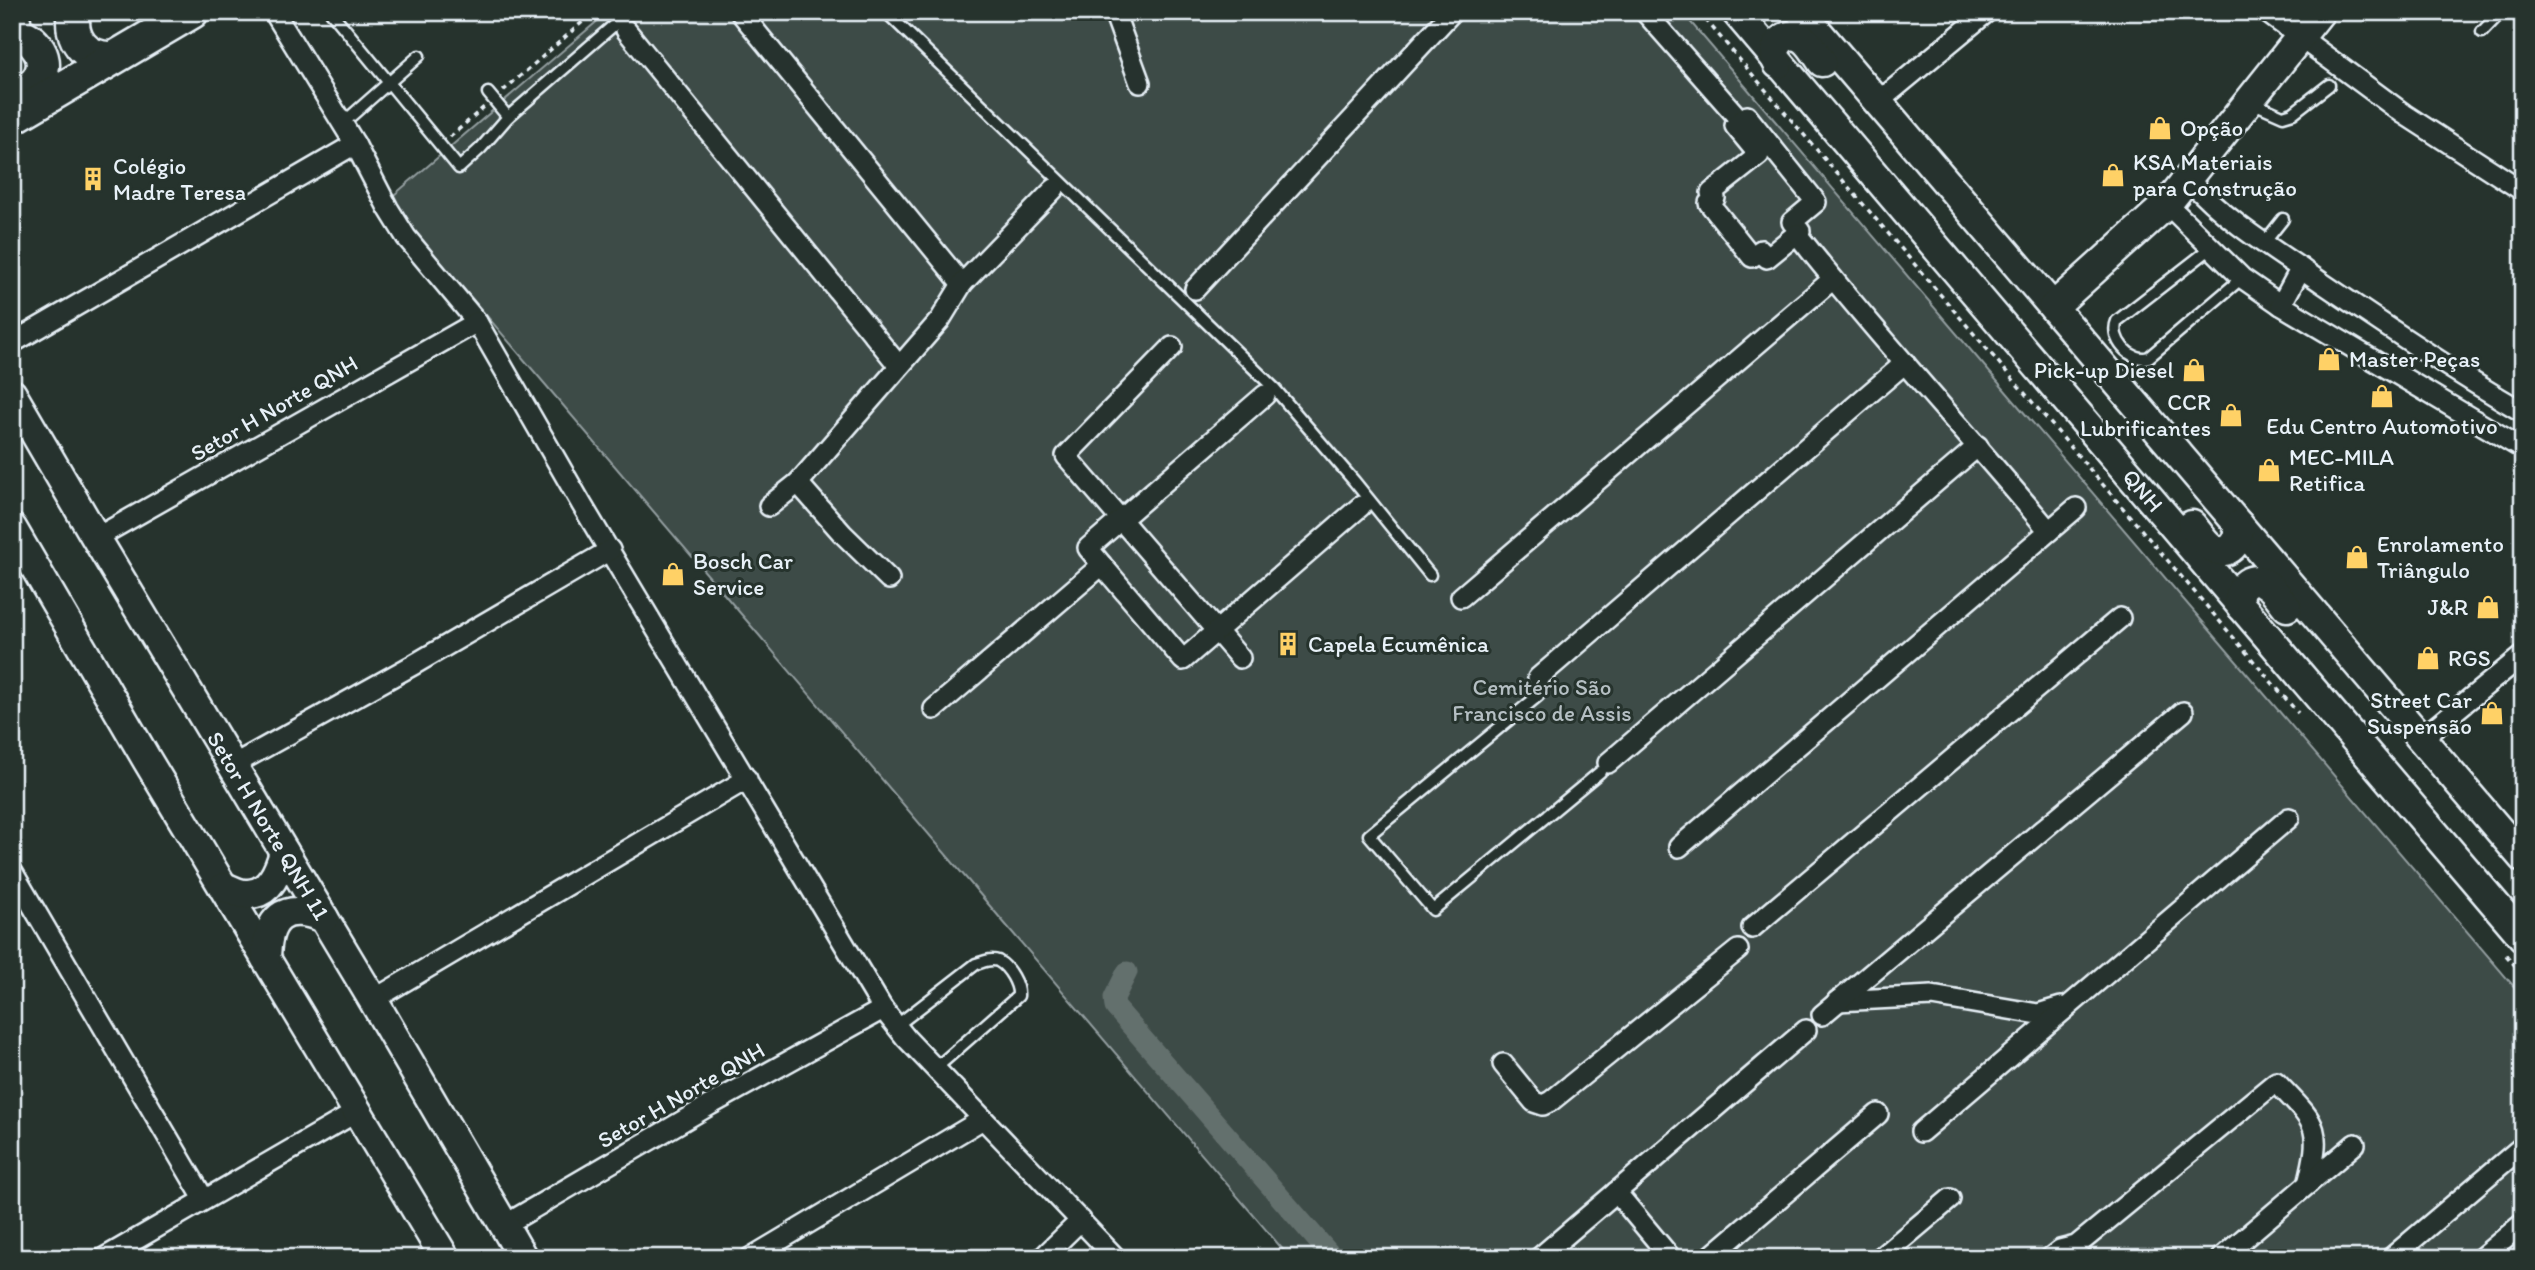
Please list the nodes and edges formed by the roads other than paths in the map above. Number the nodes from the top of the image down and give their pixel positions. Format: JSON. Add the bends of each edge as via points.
{"nodes":[{"id":1,"x":74,"y":12,"type":"edge"},
{"id":2,"x":274,"y":12,"type":"edge"},
{"id":3,"x":331,"y":12,"type":"edge"},
{"id":4,"x":740,"y":12,"type":"edge"},
{"id":5,"x":886,"y":12,"type":"edge"},
{"id":6,"x":1114,"y":12,"type":"edge"},
{"id":7,"x":1452,"y":12,"type":"edge"},
{"id":8,"x":1645,"y":12,"type":"edge"},
{"id":9,"x":1736,"y":12,"type":"edge"},
{"id":10,"x":1801,"y":12,"type":"edge"},
{"id":11,"x":1987,"y":12,"type":"edge"},
{"id":12,"x":2266,"y":12,"type":"edge"},
{"id":13,"x":2320,"y":12,"type":"edge"},
{"id":14,"x":2501,"y":12,"type":"edge"},
{"id":15,"x":189,"y":13,"type":"edge"},
{"id":16,"x":20,"y":21,"type":"edge"},
{"id":17,"x":627,"y":21,"type":"edge"},
{"id":18,"x":2482,"y":32,"type":"dead end"},
{"id":19,"x":2301,"y":36,"type":"junction"},
{"id":20,"x":419,"y":56,"type":"dead end"},
{"id":21,"x":112,"y":58,"type":"junction"},
{"id":22,"x":1778,"y":64,"type":"junction"},
{"id":23,"x":1140,"y":83,"type":"dead end"},
{"id":24,"x":388,"y":84,"type":"junction"},
{"id":25,"x":2329,"y":85,"type":"dead end"},
{"id":26,"x":12,"y":96,"type":"edge"},
{"id":27,"x":491,"y":96,"type":"road end"},
{"id":28,"x":1878,"y":102,"type":"junction"},
{"id":29,"x":2250,"y":102,"type":"junction"},
{"id":30,"x":508,"y":117,"type":"junction"},
{"id":31,"x":12,"y":118,"type":"edge"},
{"id":32,"x":1741,"y":121,"type":"junction"},
{"id":33,"x":342,"y":124,"type":"junction"},
{"id":34,"x":355,"y":144,"type":"junction"},
{"id":35,"x":2189,"y":180,"type":"junction"},
{"id":36,"x":1054,"y":189,"type":"dead end"},
{"id":37,"x":2523,"y":191,"type":"edge"},
{"id":38,"x":2167,"y":204,"type":"junction"},
{"id":39,"x":2283,"y":219,"type":"dead end"},
{"id":40,"x":1797,"y":234,"type":"junction"},
{"id":41,"x":2264,"y":243,"type":"junction"},
{"id":42,"x":2211,"y":248,"type":"junction"},
{"id":43,"x":2301,"y":268,"type":"junction"},
{"id":44,"x":2242,"y":278,"type":"junction"},
{"id":45,"x":1833,"y":279,"type":"junction"},
{"id":46,"x":962,"y":284,"type":"junction"},
{"id":47,"x":1195,"y":289,"type":"dead end"},
{"id":48,"x":2281,"y":305,"type":"junction"},
{"id":49,"x":2053,"y":307,"type":"junction"},
{"id":50,"x":477,"y":322,"type":"junction"},
{"id":51,"x":12,"y":343,"type":"edge"},
{"id":52,"x":1171,"y":347,"type":"dead end"},
{"id":53,"x":1905,"y":363,"type":"junction"},
{"id":54,"x":898,"y":366,"type":"junction"},
{"id":55,"x":12,"y":394,"type":"edge"},
{"id":56,"x":1265,"y":395,"type":"dead end"},
{"id":57,"x":2523,"y":412,"type":"edge"},
{"id":58,"x":1979,"y":446,"type":"junction"},
{"id":59,"x":2523,"y":449,"type":"edge"},
{"id":60,"x":798,"y":483,"type":"junction"},
{"id":61,"x":2137,"y":484,"type":"junction"},
{"id":62,"x":769,"y":506,"type":"dead end"},
{"id":63,"x":1361,"y":506,"type":"dead end"},
{"id":64,"x":2076,"y":508,"type":"dead end"},
{"id":65,"x":1122,"y":521,"type":"junction"},
{"id":66,"x":2239,"y":525,"type":"junction"},
{"id":67,"x":12,"y":528,"type":"edge"},
{"id":68,"x":2049,"y":531,"type":"junction"},
{"id":69,"x":96,"y":538,"type":"junction"},
{"id":70,"x":610,"y":550,"type":"junction"},
{"id":71,"x":1102,"y":565,"type":"junction"},
{"id":72,"x":1430,"y":575,"type":"dead end"},
{"id":73,"x":889,"y":579,"type":"dead end"},
{"id":74,"x":1461,"y":597,"type":"dead end"},
{"id":75,"x":2241,"y":606,"type":"junction"},
{"id":76,"x":2120,"y":618,"type":"dead end"},
{"id":77,"x":1216,"y":631,"type":"junction"},
{"id":78,"x":2340,"y":645,"type":"junction"},
{"id":79,"x":2523,"y":655,"type":"edge"},
{"id":80,"x":1240,"y":658,"type":"dead end"},
{"id":81,"x":1538,"y":687,"type":"joint"},
{"id":82,"x":934,"y":709,"type":"dead end"},
{"id":83,"x":2183,"y":712,"type":"dead end"},
{"id":84,"x":2421,"y":738,"type":"junction"},
{"id":85,"x":233,"y":765,"type":"junction"},
{"id":86,"x":1604,"y":767,"type":"joint"},
{"id":87,"x":747,"y":779,"type":"junction"},
{"id":88,"x":2289,"y":818,"type":"dead end"},
{"id":89,"x":1679,"y":847,"type":"dead end"},
{"id":90,"x":284,"y":852,"type":"junction"},
{"id":91,"x":2523,"y":858,"type":"edge"},
{"id":92,"x":12,"y":871,"type":"edge"},
{"id":93,"x":223,"y":887,"type":"junction"},
{"id":94,"x":324,"y":918,"type":"junction"},
{"id":95,"x":1752,"y":928,"type":"dead end"},
{"id":96,"x":2514,"y":946,"type":"edge"},
{"id":97,"x":1738,"y":950,"type":"dead end"},
{"id":98,"x":266,"y":958,"type":"junction"},
{"id":99,"x":373,"y":1000,"type":"junction"},
{"id":100,"x":1838,"y":1001,"type":"junction"},
{"id":101,"x":2070,"y":1005,"type":"junction"},
{"id":102,"x":883,"y":1009,"type":"junction"},
{"id":103,"x":1822,"y":1014,"type":"dead end"},
{"id":104,"x":896,"y":1026,"type":"junction"},
{"id":105,"x":1806,"y":1030,"type":"dead end"},
{"id":106,"x":1503,"y":1064,"type":"dead end"},
{"id":107,"x":936,"y":1068,"type":"junction"},
{"id":108,"x":358,"y":1111,"type":"junction"},
{"id":109,"x":1878,"y":1114,"type":"dead end"},
{"id":110,"x":983,"y":1119,"type":"junction"},
{"id":111,"x":1921,"y":1132,"type":"dead end"},
{"id":112,"x":2355,"y":1144,"type":"dead end"},
{"id":113,"x":2523,"y":1146,"type":"edge"},
{"id":114,"x":2308,"y":1184,"type":"junction"},
{"id":115,"x":1616,"y":1192,"type":"junction"},
{"id":116,"x":204,"y":1199,"type":"junction"},
{"id":117,"x":1950,"y":1199,"type":"dead end"},
{"id":118,"x":1081,"y":1220,"type":"junction"},
{"id":119,"x":2523,"y":1223,"type":"edge"},
{"id":120,"x":513,"y":1246,"type":"edge"},
{"id":121,"x":104,"y":1258,"type":"edge"},
{"id":122,"x":446,"y":1258,"type":"edge"},
{"id":123,"x":750,"y":1258,"type":"edge"},
{"id":124,"x":1042,"y":1258,"type":"edge"},
{"id":125,"x":1116,"y":1258,"type":"edge"},
{"id":126,"x":1539,"y":1258,"type":"edge"},
{"id":127,"x":1671,"y":1258,"type":"edge"},
{"id":128,"x":1709,"y":1258,"type":"edge"},
{"id":129,"x":1880,"y":1258,"type":"edge"},
{"id":130,"x":2050,"y":1258,"type":"edge"},
{"id":131,"x":2221,"y":1258,"type":"edge"},
{"id":132,"x":2391,"y":1258,"type":"edge"},
{"id":133,"x":2482,"y":1258,"type":"edge"}],
"edges":[{"from":1,"to":21,"type":"main road","via":[[78,43],[93,55]]},
{"from":2,"to":33,"type":"street"},
{"from":3,"to":24,"type":"lane"},
{"from":4,"to":46,"type":"street"},
{"from":5,"to":72,"type":"lane","via":[[1274,388]]},
{"from":6,"to":23,"type":"street"},
{"from":7,"to":47,"type":"street"},
{"from":8,"to":32,"type":"street"},
{"from":9,"to":22,"type":"street","name":"QNH"},
{"from":10,"to":28,"type":"street"},
{"from":11,"to":28,"type":"street"},
{"from":12,"to":19,"type":"street"},
{"from":13,"to":19,"type":"street"},
{"from":14,"to":18,"type":"lane"},
{"from":15,"to":21,"type":"main road"},
{"from":16,"to":26,"type":"main road","via":[[20,33],[34,42],[42,66],[36,82]]},
{"from":17,"to":30,"type":"lane"},
{"from":17,"to":54,"type":"street"},
{"from":19,"to":29,"type":"street"},
{"from":19,"to":37,"type":"street","via":[[2404,114]]},
{"from":20,"to":24,"type":"lane"},
{"from":21,"to":31,"type":"main road"},
{"from":22,"to":28,"type":"street","via":[[1774,53],[1779,41],[1802,37],[1830,72]]},
{"from":22,"to":61,"type":"street","name":"QNH"},
{"from":24,"to":30,"type":"lane","via":[[459,167]]},
{"from":24,"to":33,"type":"lane"},
{"from":25,"to":29,"type":"lane","via":[[2283,116]]},
{"from":27,"to":30,"type":"lane"},
{"from":28,"to":49,"type":"street"},
{"from":29,"to":35,"type":"street"},
{"from":32,"to":40,"type":"street","via":[[1747,116],[1816,202],[1792,222],[1800,231]]},
{"from":32,"to":40,"type":"street","via":[[1735,126],[1759,155],[1711,193],[1715,198],[1709,203],[1752,257],[1761,250],[1767,258]]},
{"from":33,"to":34,"type":"street"},
{"from":34,"to":50,"type":"street","via":[[406,237]]},
{"from":34,"to":51,"type":"street"},
{"from":35,"to":38,"type":"street"},
{"from":35,"to":41,"type":"street","via":[[2217,209]]},
{"from":36,"to":46,"type":"street"},
{"from":38,"to":42,"type":"street"},
{"from":38,"to":49,"type":"street"},
{"from":39,"to":41,"type":"lane"},
{"from":40,"to":45,"type":"street"},
{"from":41,"to":43,"type":"street"},
{"from":42,"to":44,"type":"street"},
{"from":42,"to":44,"type":"lane","via":[[2117,321],[2116,336],[2131,356],[2149,356]]},
{"from":43,"to":48,"type":"street"},
{"from":43,"to":57,"type":"street"},
{"from":44,"to":48,"type":"street"},
{"from":45,"to":53,"type":"street"},
{"from":45,"to":74,"type":"street"},
{"from":46,"to":54,"type":"street","via":[[940,320]]},
{"from":48,"to":59,"type":"street"},
{"from":49,"to":66,"type":"street"},
{"from":50,"to":69,"type":"street","name":"Setor H Norte QNH"},
{"from":50,"to":70,"type":"street"},
{"from":52,"to":65,"type":"street","via":[[1066,456]]},
{"from":53,"to":58,"type":"street"},
{"from":53,"to":81,"type":"street"},
{"from":54,"to":60,"type":"street"},
{"from":55,"to":69,"type":"street","name":"Setor H Norte QNH 11"},
{"from":56,"to":65,"type":"street"},
{"from":58,"to":68,"type":"street"},
{"from":58,"to":86,"type":"street"},
{"from":60,"to":62,"type":"street"},
{"from":60,"to":73,"type":"street"},
{"from":61,"to":66,"type":"street","via":[[2183,514],[2218,551],[2236,544]]},
{"from":61,"to":75,"type":"street","name":"QNH"},
{"from":63,"to":77,"type":"street"},
{"from":64,"to":68,"type":"street"},
{"from":65,"to":71,"type":"street","via":[[1088,548]]},
{"from":65,"to":77,"type":"street"},
{"from":66,"to":78,"type":"street"},
{"from":67,"to":93,"type":"street"},
{"from":68,"to":89,"type":"street"},
{"from":69,"to":85,"type":"street","name":"Setor H Norte QNH 11"},
{"from":70,"to":85,"type":"street"},
{"from":70,"to":87,"type":"street"},
{"from":71,"to":77,"type":"street","via":[[1183,660]]},
{"from":71,"to":82,"type":"street"},
{"from":75,"to":78,"type":"street","via":[[2239,595],[2244,585],[2255,580],[2266,583],[2303,623]]},
{"from":75,"to":96,"type":"street","name":"QNH"},
{"from":76,"to":95,"type":"street"},
{"from":77,"to":80,"type":"street"},
{"from":78,"to":84,"type":"street"},
{"from":79,"to":84,"type":"street"},
{"from":81,"to":86,"type":"lane","via":[[1369,835],[1433,910]]},
{"from":83,"to":100,"type":"street"},
{"from":84,"to":91,"type":"street"},
{"from":85,"to":90,"type":"street","name":"Setor H Norte QNH 11"},
{"from":87,"to":99,"type":"street"},
{"from":87,"to":102,"type":"street"},
{"from":88,"to":101,"type":"street"},
{"from":90,"to":93,"type":"street","via":[[272,881],[260,891],[245,894]]},
{"from":90,"to":94,"type":"street","name":"Setor H Norte QNH 11"},
{"from":92,"to":116,"type":"street"},
{"from":93,"to":98,"type":"street"},
{"from":94,"to":98,"type":"street","via":[[306,911],[286,912],[272,923]]},
{"from":94,"to":99,"type":"street","name":"Setor H Norte QNH 11"},
{"from":97,"to":106,"type":"street","via":[[1551,1101],[1534,1102]]},
{"from":98,"to":108,"type":"street"},
{"from":99,"to":120,"type":"street","name":"Setor H Norte QNH 11"},
{"from":100,"to":101,"type":"street","via":[[1933,996],[2038,1014]]},
{"from":100,"to":103,"type":"street"},
{"from":101,"to":111,"type":"street"},
{"from":102,"to":104,"type":"street"},
{"from":102,"to":120,"type":"street","name":"Setor H Norte QNH","via":[[710,1105]]},
{"from":104,"to":107,"type":"street"},
{"from":104,"to":107,"type":"lane","via":[[976,964],[997,960],[1004,966],[1019,987],[1018,996]]},
{"from":105,"to":115,"type":"street"},
{"from":107,"to":110,"type":"street"},
{"from":108,"to":116,"type":"street"},
{"from":108,"to":122,"type":"street"},
{"from":109,"to":128,"type":"street"},
{"from":110,"to":118,"type":"street"},
{"from":110,"to":123,"type":"street"},
{"from":112,"to":114,"type":"street"},
{"from":113,"to":132,"type":"street"},
{"from":114,"to":130,"type":"street","via":[[2317,1149],[2315,1131],[2309,1117],[2276,1082],[2076,1246]]},
{"from":114,"to":131,"type":"street"},
{"from":115,"to":126,"type":"street"},
{"from":115,"to":127,"type":"street"},
{"from":116,"to":121,"type":"street"},
{"from":117,"to":129,"type":"street"},
{"from":118,"to":124,"type":"street"},
{"from":118,"to":125,"type":"street"},
{"from":119,"to":133,"type":"street"}]}
